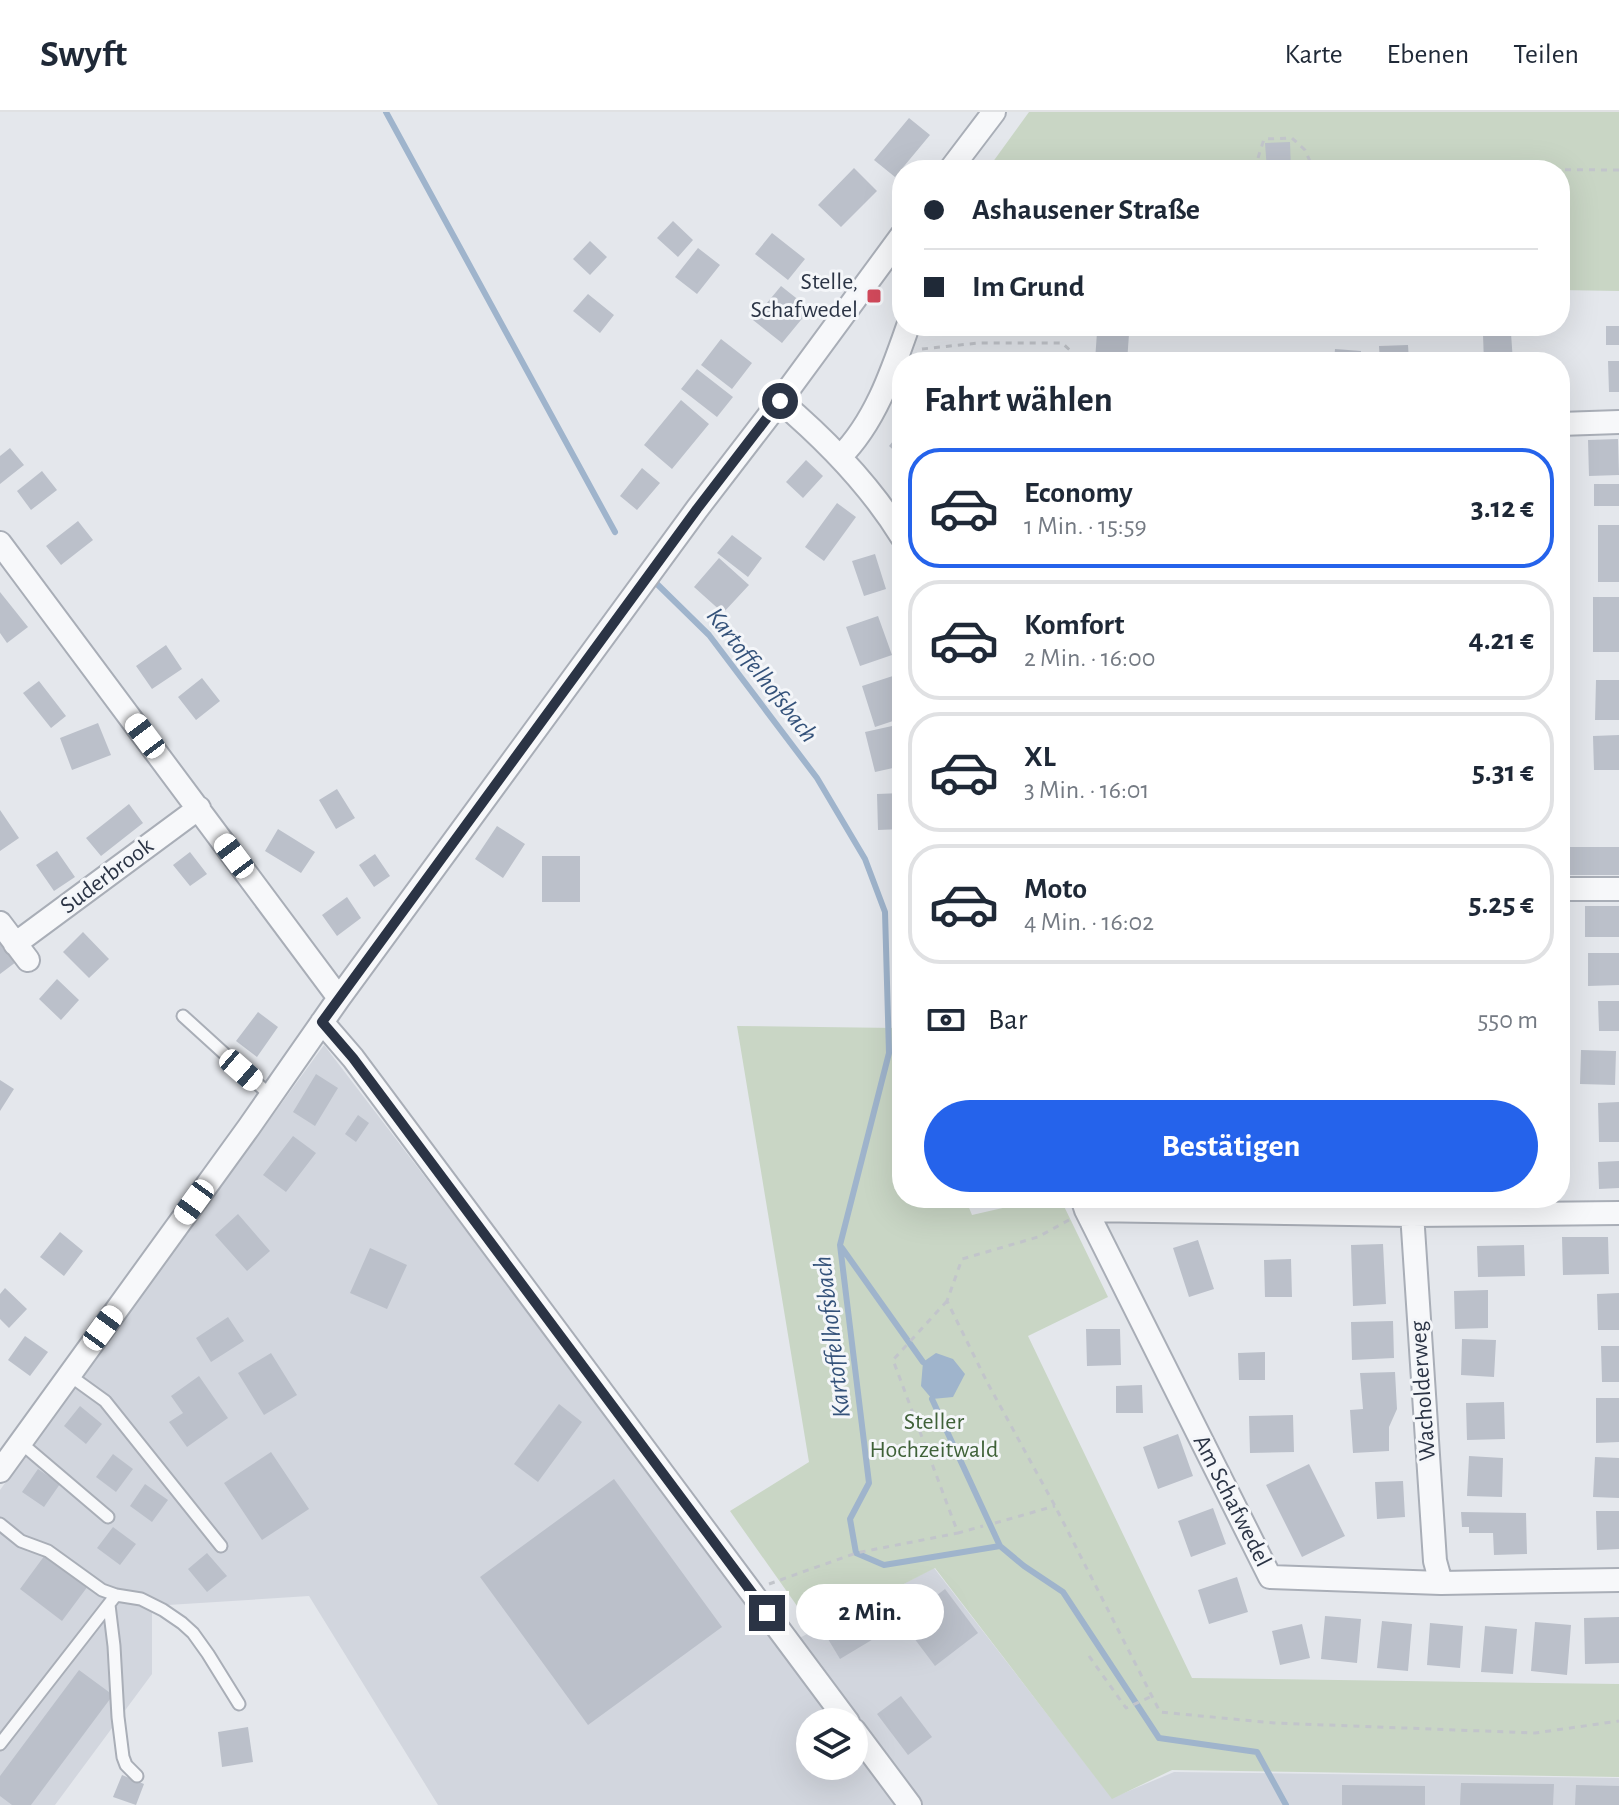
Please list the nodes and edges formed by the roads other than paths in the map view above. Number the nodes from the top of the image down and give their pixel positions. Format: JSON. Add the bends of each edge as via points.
{"nodes":[{"id":1,"x":994,"y":112,"type":"edge"},
{"id":2,"x":958,"y":160,"type":"edge"},
{"id":3,"x":892,"y":249,"type":"edge"},
{"id":4,"x":892,"y":365,"type":"edge"},
{"id":5,"x":780,"y":401,"type":"junction"},
{"id":6,"x":1619,"y":422,"type":"edge"},
{"id":7,"x":1570,"y":424,"type":"edge"},
{"id":8,"x":840,"y":457,"type":"junction"},
{"id":9,"x":892,"y":520,"type":"edge"},
{"id":10,"x":0,"y":543,"type":"edge"},
{"id":11,"x":199,"y":808,"type":"junction"},
{"id":12,"x":1570,"y":889,"type":"edge"},
{"id":13,"x":1619,"y":889,"type":"edge"},
{"id":14,"x":0,"y":923,"type":"edge"},
{"id":15,"x":339,"y":998,"type":"junction"},
{"id":16,"x":183,"y":1016,"type":"dead end"},
{"id":17,"x":322,"y":1022,"type":"junction"},
{"id":18,"x":271,"y":1096,"type":"junction"},
{"id":19,"x":1086,"y":1208,"type":"edge"},
{"id":20,"x":1411,"y":1208,"type":"edge"},
{"id":21,"x":1446,"y":1208,"type":"edge"},
{"id":22,"x":1619,"y":1213,"type":"edge"},
{"id":23,"x":69,"y":1375,"type":"junction"},
{"id":24,"x":21,"y":1443,"type":"junction"},
{"id":25,"x":0,"y":1471,"type":"edge"},
{"id":26,"x":108,"y":1517,"type":"dead end"},
{"id":27,"x":0,"y":1524,"type":"edge"},
{"id":28,"x":221,"y":1546,"type":"dead end"},
{"id":29,"x":1619,"y":1580,"type":"edge"},
{"id":30,"x":1441,"y":1583,"type":"junction"},
{"id":31,"x":112,"y":1600,"type":"junction"},
{"id":32,"x":239,"y":1704,"type":"dead end"},
{"id":33,"x":838,"y":1708,"type":"edge"},
{"id":34,"x":0,"y":1744,"type":"edge"},
{"id":35,"x":868,"y":1749,"type":"edge"},
{"id":36,"x":137,"y":1776,"type":"dead end"},
{"id":37,"x":910,"y":1805,"type":"edge"}],
"edges":[{"from":1,"to":2,"type":"street"},
{"from":3,"to":5,"type":"street"},
{"from":4,"to":8,"type":"street","via":[[871,417]]},
{"from":5,"to":8,"type":"street"},
{"from":5,"to":15,"type":"street"},
{"from":6,"to":7,"type":"street"},
{"from":8,"to":9,"type":"street"},
{"from":10,"to":11,"type":"street"},
{"from":11,"to":14,"type":"street","name":"Suderbrook","via":[[22,952]]},
{"from":11,"to":15,"type":"street"},
{"from":12,"to":13,"type":"street"},
{"from":15,"to":17,"type":"street"},
{"from":16,"to":18,"type":"lane"},
{"from":17,"to":18,"type":"street"},
{"from":17,"to":33,"type":"street"},
{"from":18,"to":23,"type":"street"},
{"from":19,"to":30,"type":"street","name":"Am Schafwedel","via":[[1270,1577]]},
{"from":20,"to":30,"type":"street","name":"Wacholderweg","via":[[1435,1561]]},
{"from":21,"to":22,"type":"street"},
{"from":23,"to":24,"type":"street"},
{"from":23,"to":28,"type":"lane","via":[[105,1401]]},
{"from":24,"to":25,"type":"street"},
{"from":24,"to":26,"type":"lane"},
{"from":27,"to":31,"type":"lane","via":[[21,1541],[48,1551]]},
{"from":29,"to":30,"type":"street","name":"Am Schafwedel"},
{"from":31,"to":32,"type":"lane","via":[[141,1599],[182,1623]]},
{"from":31,"to":34,"type":"lane"},
{"from":31,"to":36,"type":"lane","via":[[123,1757]]},
{"from":35,"to":37,"type":"street"}]}
